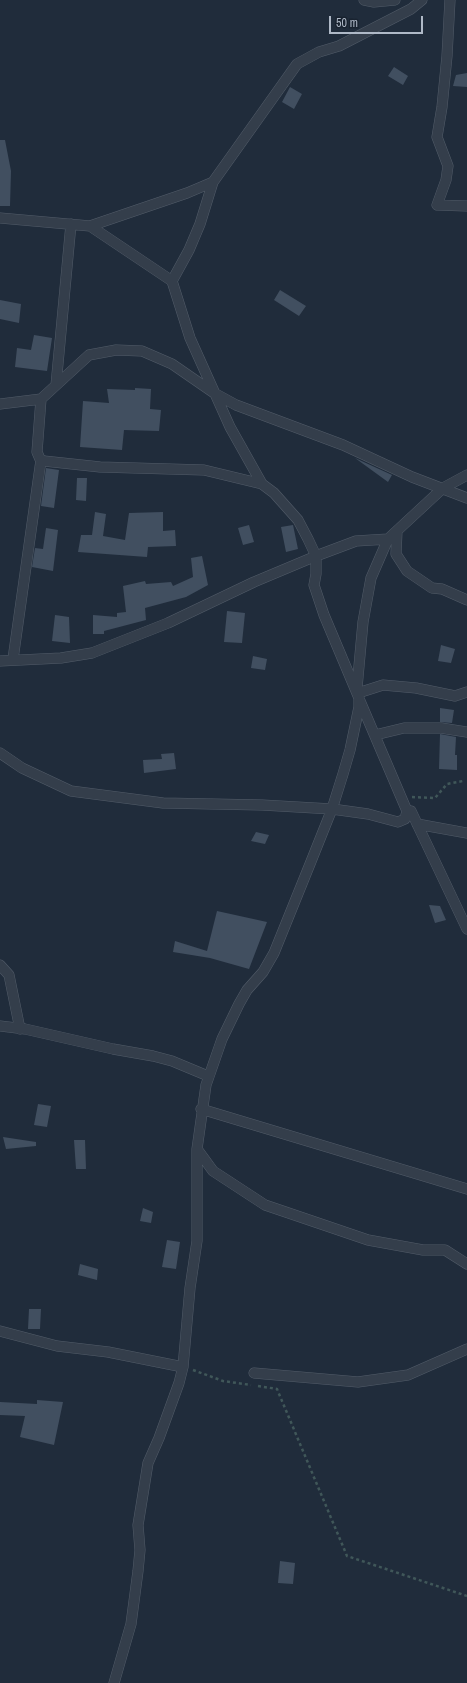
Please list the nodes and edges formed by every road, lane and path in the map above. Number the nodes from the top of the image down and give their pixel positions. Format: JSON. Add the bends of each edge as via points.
{"nodes":[{"id":1,"x":364,"y":0,"type":"edge"},
{"id":2,"x":395,"y":0,"type":"edge"},
{"id":3,"x":422,"y":0,"type":"edge"},
{"id":4,"x":450,"y":0,"type":"edge"},
{"id":5,"x":213,"y":182,"type":"junction"},
{"id":6,"x":467,"y":206,"type":"edge"},
{"id":7,"x":0,"y":218,"type":"edge"},
{"id":8,"x":71,"y":224,"type":"junction"},
{"id":9,"x":90,"y":226,"type":"junction"},
{"id":10,"x":172,"y":281,"type":"junction"},
{"id":11,"x":56,"y":384,"type":"junction"},
{"id":12,"x":214,"y":393,"type":"junction"},
{"id":13,"x":41,"y":400,"type":"junction"},
{"id":14,"x":0,"y":404,"type":"edge"},
{"id":15,"x":42,"y":460,"type":"junction"},
{"id":16,"x":467,"y":475,"type":"edge"},
{"id":17,"x":262,"y":484,"type":"junction"},
{"id":18,"x":442,"y":488,"type":"junction"},
{"id":19,"x":467,"y":498,"type":"edge"},
{"id":20,"x":397,"y":531,"type":"junction"},
{"id":21,"x":388,"y":539,"type":"junction"},
{"id":22,"x":316,"y":556,"type":"junction"},
{"id":23,"x":467,"y":600,"type":"edge"},
{"id":24,"x":13,"y":659,"type":"junction"},
{"id":25,"x":0,"y":661,"type":"edge"},
{"id":26,"x":467,"y":692,"type":"edge"},
{"id":27,"x":358,"y":694,"type":"junction"},
{"id":28,"x":467,"y":732,"type":"edge"},
{"id":29,"x":375,"y":735,"type":"junction"},
{"id":30,"x":0,"y":752,"type":"edge"},
{"id":31,"x":463,"y":781,"type":"dead end"},
{"id":32,"x":401,"y":797,"type":"junction"},
{"id":33,"x":332,"y":809,"type":"junction"},
{"id":34,"x":407,"y":811,"type":"junction"},
{"id":35,"x":417,"y":824,"type":"junction"},
{"id":36,"x":467,"y":833,"type":"edge"},
{"id":37,"x":467,"y":929,"type":"edge"},
{"id":38,"x":0,"y":964,"type":"edge"},
{"id":39,"x":0,"y":1026,"type":"edge"},
{"id":40,"x":20,"y":1029,"type":"junction"},
{"id":41,"x":208,"y":1076,"type":"junction"},
{"id":42,"x":201,"y":1109,"type":"junction"},
{"id":43,"x":197,"y":1149,"type":"junction"},
{"id":44,"x":467,"y":1189,"type":"edge"},
{"id":45,"x":467,"y":1264,"type":"edge"},
{"id":46,"x":0,"y":1331,"type":"edge"},
{"id":47,"x":467,"y":1349,"type":"edge"},
{"id":48,"x":183,"y":1367,"type":"junction"},
{"id":49,"x":254,"y":1373,"type":"dead end"},
{"id":50,"x":467,"y":1596,"type":"edge"},
{"id":51,"x":114,"y":1683,"type":"edge"}],
"edges":[{"from":1,"to":2,"type":"street"},
{"from":3,"to":5,"type":"street","via":[[411,10],[296,64]]},
{"from":4,"to":6,"type":"street","via":[[447,56],[437,137],[448,166],[437,205]]},
{"from":5,"to":9,"type":"street"},
{"from":5,"to":10,"type":"street","via":[[189,250]]},
{"from":7,"to":8,"type":"street"},
{"from":8,"to":9,"type":"street"},
{"from":8,"to":11,"type":"street"},
{"from":9,"to":10,"type":"street"},
{"from":10,"to":12,"type":"street","via":[[190,338]]},
{"from":11,"to":12,"type":"street","via":[[89,355],[130,350],[142,351],[172,364]]},
{"from":11,"to":13,"type":"street"},
{"from":12,"to":17,"type":"street"},
{"from":12,"to":18,"type":"street","via":[[236,405],[343,445]]},
{"from":13,"to":14,"type":"street"},
{"from":13,"to":15,"type":"street","via":[[37,452]]},
{"from":15,"to":17,"type":"street","via":[[50,463],[100,467],[204,470]]},
{"from":15,"to":24,"type":"street"},
{"from":16,"to":18,"type":"street"},
{"from":17,"to":22,"type":"street","via":[[274,493],[298,520]]},
{"from":18,"to":19,"type":"street"},
{"from":18,"to":20,"type":"street"},
{"from":20,"to":21,"type":"street"},
{"from":20,"to":23,"type":"street","via":[[396,554],[407,571],[432,588],[442,589]]},
{"from":21,"to":22,"type":"street","via":[[356,541]]},
{"from":21,"to":27,"type":"street","via":[[371,578],[363,622]]},
{"from":22,"to":24,"type":"street","via":[[168,623],[92,653],[61,658]]},
{"from":22,"to":27,"type":"street","via":[[314,585]]},
{"from":24,"to":25,"type":"street"},
{"from":26,"to":27,"type":"street","via":[[455,696],[416,688],[383,685]]},
{"from":27,"to":29,"type":"street"},
{"from":27,"to":33,"type":"street","via":[[359,707],[350,750]]},
{"from":28,"to":29,"type":"street","via":[[441,728],[404,728]]},
{"from":29,"to":32,"type":"street"},
{"from":30,"to":33,"type":"street","via":[[22,768],[71,791],[163,802]]},
{"from":31,"to":32,"type":"path","via":[[447,784],[435,798]]},
{"from":32,"to":34,"type":"street"},
{"from":33,"to":34,"type":"street","via":[[368,814],[398,822],[404,819]]},
{"from":33,"to":41,"type":"street","via":[[274,953],[238,1004]]},
{"from":34,"to":35,"type":"street","via":[[411,811]]},
{"from":35,"to":36,"type":"street"},
{"from":35,"to":37,"type":"street"},
{"from":38,"to":40,"type":"street","via":[[9,975]]},
{"from":39,"to":40,"type":"street"},
{"from":40,"to":41,"type":"street","via":[[172,1061]]},
{"from":41,"to":42,"type":"street"},
{"from":42,"to":43,"type":"street"},
{"from":42,"to":44,"type":"street"},
{"from":43,"to":45,"type":"street","via":[[213,1171],[265,1205],[368,1240],[424,1250],[445,1250]]},
{"from":43,"to":48,"type":"street","via":[[196,1241]]},
{"from":46,"to":48,"type":"street","via":[[57,1346],[108,1352]]},
{"from":47,"to":49,"type":"street","via":[[408,1375],[358,1382]]},
{"from":48,"to":50,"type":"path","via":[[223,1381],[277,1388],[347,1556]]},
{"from":48,"to":51,"type":"street","via":[[148,1463],[138,1525],[139,1557],[131,1624]]}]}
